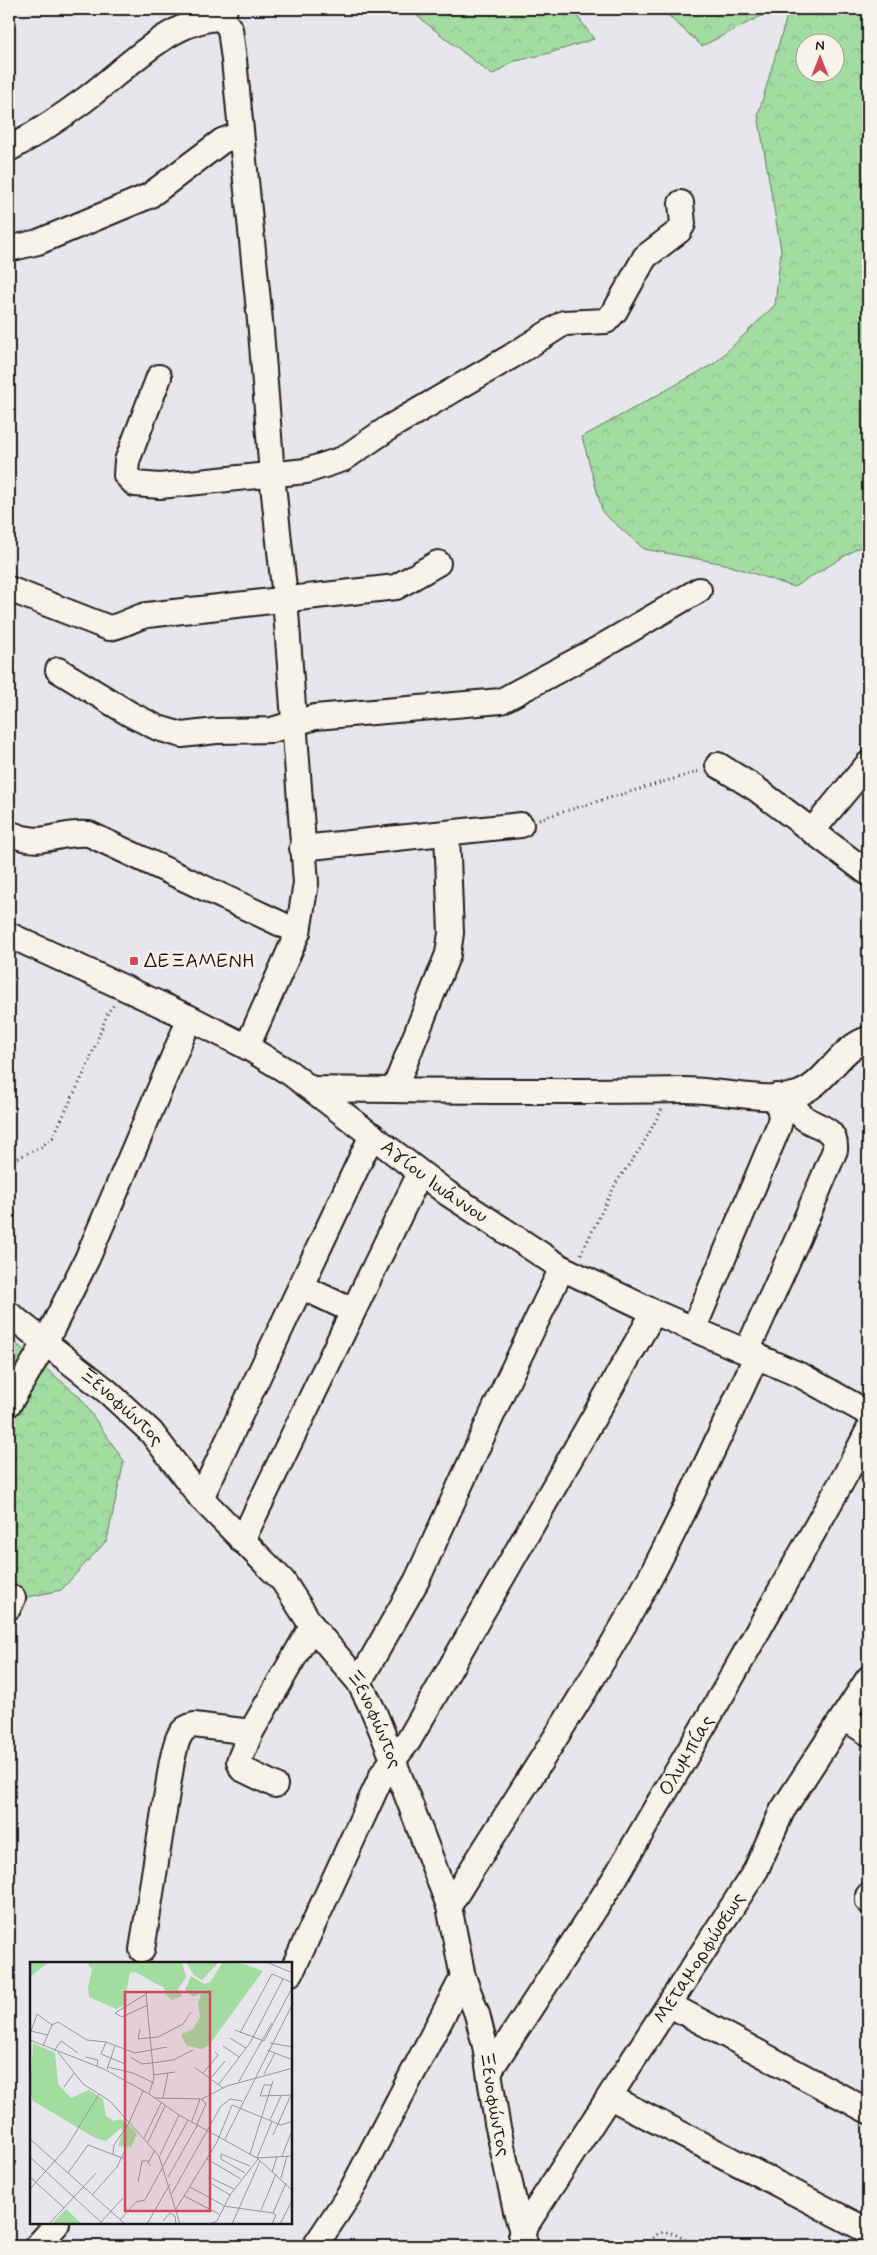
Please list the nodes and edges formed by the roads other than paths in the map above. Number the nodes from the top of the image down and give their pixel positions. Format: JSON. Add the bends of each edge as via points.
{"nodes":[{"id":1,"x":224,"y":13,"type":"edge"},
{"id":2,"x":240,"y":134,"type":"junction"},
{"id":3,"x":9,"y":148,"type":"edge"},
{"id":4,"x":681,"y":203,"type":"dead end"},
{"id":5,"x":9,"y":249,"type":"edge"},
{"id":6,"x":159,"y":377,"type":"dead end"},
{"id":7,"x":272,"y":475,"type":"junction"},
{"id":8,"x":438,"y":563,"type":"dead end"},
{"id":9,"x":9,"y":590,"type":"edge"},
{"id":10,"x":699,"y":590,"type":"dead end"},
{"id":11,"x":285,"y":598,"type":"junction"},
{"id":12,"x":58,"y":670,"type":"dead end"},
{"id":13,"x":294,"y":724,"type":"junction"},
{"id":14,"x":868,"y":764,"type":"edge"},
{"id":15,"x":718,"y":765,"type":"road end"},
{"id":16,"x":521,"y":825,"type":"road end"},
{"id":17,"x":812,"y":831,"type":"junction"},
{"id":18,"x":9,"y":833,"type":"edge"},
{"id":19,"x":447,"y":833,"type":"junction"},
{"id":20,"x":302,"y":848,"type":"junction"},
{"id":21,"x":868,"y":873,"type":"edge"},
{"id":22,"x":298,"y":932,"type":"junction"},
{"id":23,"x":9,"y":935,"type":"edge"},
{"id":24,"x":190,"y":1018,"type":"junction"},
{"id":25,"x":868,"y":1039,"type":"edge"},
{"id":26,"x":247,"y":1047,"type":"junction"},
{"id":27,"x":314,"y":1089,"type":"junction"},
{"id":28,"x":394,"y":1090,"type":"junction"},
{"id":29,"x":785,"y":1096,"type":"junction"},
{"id":30,"x":372,"y":1135,"type":"junction"},
{"id":31,"x":420,"y":1173,"type":"junction"},
{"id":32,"x":567,"y":1270,"type":"junction"},
{"id":33,"x":302,"y":1287,"type":"junction"},
{"id":34,"x":353,"y":1311,"type":"junction"},
{"id":35,"x":654,"y":1312,"type":"junction"},
{"id":36,"x":9,"y":1314,"type":"edge"},
{"id":37,"x":694,"y":1328,"type":"junction"},
{"id":38,"x":45,"y":1344,"type":"junction"},
{"id":39,"x":752,"y":1353,"type":"junction"},
{"id":40,"x":9,"y":1404,"type":"edge"},
{"id":41,"x":868,"y":1413,"type":"edge"},
{"id":42,"x":868,"y":1431,"type":"edge"},
{"id":43,"x":200,"y":1498,"type":"junction"},
{"id":44,"x":242,"y":1540,"type":"junction"},
{"id":45,"x":312,"y":1626,"type":"junction"},
{"id":46,"x":868,"y":1679,"type":"edge"},
{"id":47,"x":358,"y":1682,"type":"junction"},
{"id":48,"x":844,"y":1718,"type":"junction"},
{"id":49,"x":251,"y":1732,"type":"junction"},
{"id":50,"x":868,"y":1732,"type":"edge"},
{"id":51,"x":393,"y":1759,"type":"junction"},
{"id":52,"x":275,"y":1785,"type":"dead end"},
{"id":53,"x":868,"y":1896,"type":"edge"},
{"id":54,"x":868,"y":1901,"type":"edge"},
{"id":55,"x":448,"y":1906,"type":"junction"},
{"id":56,"x":142,"y":1950,"type":"dead end"},
{"id":57,"x":292,"y":1971,"type":"edge"},
{"id":58,"x":463,"y":1977,"type":"junction"},
{"id":59,"x":670,"y":2005,"type":"junction"},
{"id":60,"x":490,"y":2070,"type":"junction"},
{"id":61,"x":610,"y":2097,"type":"junction"},
{"id":62,"x":868,"y":2111,"type":"edge"},
{"id":63,"x":56,"y":2225,"type":"edge"},
{"id":64,"x":868,"y":2230,"type":"edge"},
{"id":65,"x":524,"y":2239,"type":"edge"},
{"id":66,"x":37,"y":2246,"type":"edge"},
{"id":67,"x":314,"y":2246,"type":"edge"}],
"edges":[{"from":1,"to":2,"type":"street","via":[[230,29]]},
{"from":1,"to":3,"type":"street","via":[[184,26],[162,39],[83,102]]},
{"from":2,"to":5,"type":"street","via":[[222,141],[148,196],[38,242]]},
{"from":2,"to":7,"type":"street","via":[[261,331]]},
{"from":4,"to":7,"type":"street","via":[[679,231],[645,257],[606,321],[564,323],[390,427],[343,459],[306,471]]},
{"from":6,"to":7,"type":"street","via":[[127,461],[126,475],[135,484],[160,486]]},
{"from":7,"to":11,"type":"street"},
{"from":8,"to":11,"type":"street","via":[[396,587]]},
{"from":9,"to":11,"type":"street","via":[[109,628],[147,615]]},
{"from":10,"to":13,"type":"street","via":[[501,701],[315,717]]},
{"from":11,"to":13,"type":"street"},
{"from":12,"to":13,"type":"street","via":[[130,714],[182,735],[272,730]]},
{"from":13,"to":20,"type":"street"},
{"from":14,"to":17,"type":"street"},
{"from":15,"to":17,"type":"street"},
{"from":16,"to":19,"type":"street"},
{"from":17,"to":21,"type":"street"},
{"from":18,"to":22,"type":"street","via":[[41,841],[78,833],[89,834]]},
{"from":19,"to":20,"type":"street"},
{"from":19,"to":28,"type":"street","via":[[451,933],[448,954]]},
{"from":20,"to":22,"type":"street","via":[[306,883]]},
{"from":22,"to":26,"type":"street"},
{"from":23,"to":24,"type":"street","name":"Αγίου Ιωάννου"},
{"from":24,"to":26,"type":"street","name":"Αγίου Ιωάννου"},
{"from":24,"to":38,"type":"street","via":[[86,1259]]},
{"from":25,"to":29,"type":"street","via":[[858,1042],[805,1091]]},
{"from":26,"to":27,"type":"street","name":"Αγίου Ιωάννου"},
{"from":27,"to":28,"type":"street"},
{"from":27,"to":30,"type":"street","name":"Αγίου Ιωάννου"},
{"from":28,"to":29,"type":"street","via":[[687,1090]]},
{"from":29,"to":37,"type":"street","via":[[778,1128]]},
{"from":29,"to":39,"type":"street","via":[[806,1120],[831,1132],[836,1140],[835,1150]]},
{"from":30,"to":31,"type":"street","name":"Αγίου Ιωάννου"},
{"from":30,"to":33,"type":"street"},
{"from":31,"to":32,"type":"street","name":"Αγίου Ιωάννου"},
{"from":31,"to":34,"type":"street"},
{"from":32,"to":35,"type":"street","name":"Αγίου Ιωάννου"},
{"from":32,"to":47,"type":"street","via":[[507,1382],[417,1580]]},
{"from":33,"to":34,"type":"street"},
{"from":33,"to":43,"type":"street"},
{"from":34,"to":44,"type":"street"},
{"from":35,"to":37,"type":"street","name":"Αγίου Ιωάννου"},
{"from":35,"to":51,"type":"street","via":[[409,1740]]},
{"from":36,"to":38,"type":"street","name":"Ξενοφώντος"},
{"from":37,"to":39,"type":"street","name":"Αγίου Ιωάννου"},
{"from":38,"to":40,"type":"street"},
{"from":38,"to":43,"type":"street","name":"Ξενοφώντος","via":[[134,1415],[162,1445]]},
{"from":39,"to":41,"type":"street","name":"Αγίου Ιωάννου","via":[[802,1376]]},
{"from":39,"to":55,"type":"street","via":[[692,1493],[647,1582],[602,1662]]},
{"from":42,"to":60,"type":"street","name":"Ολυμπίας","via":[[734,1673],[615,1878]]},
{"from":43,"to":44,"type":"street","name":"Ξενοφώντος"},
{"from":44,"to":45,"type":"street","name":"Ξενοφώντος","via":[[283,1581]]},
{"from":45,"to":47,"type":"street","name":"Ξενοφώντος"},
{"from":45,"to":49,"type":"street"},
{"from":46,"to":48,"type":"street","name":"Μεταμορφώσεως"},
{"from":47,"to":51,"type":"street","name":"Ξενοφώντος"},
{"from":48,"to":50,"type":"street"},
{"from":48,"to":59,"type":"street","name":"Μεταμορφώσεως","via":[[782,1811],[756,1870]]},
{"from":49,"to":52,"type":"street","via":[[240,1765]]},
{"from":49,"to":56,"type":"street","via":[[194,1725],[186,1726],[181,1733],[172,1761]]},
{"from":51,"to":55,"type":"street","name":"Ξενοφώντος"},
{"from":51,"to":57,"type":"street","via":[[383,1773]]},
{"from":53,"to":54,"type":"street"},
{"from":55,"to":58,"type":"street","name":"Ξενοφώντος"},
{"from":58,"to":60,"type":"street","name":"Ξενοφώντος","via":[[477,2014]]},
{"from":58,"to":67,"type":"street","via":[[349,2195]]},
{"from":59,"to":61,"type":"street","name":"Μεταμορφώσεως"},
{"from":59,"to":62,"type":"street"},
{"from":60,"to":65,"type":"street","name":"Ξενοφώντος","via":[[497,2123]]},
{"from":61,"to":64,"type":"street"},
{"from":61,"to":65,"type":"street","name":"Μεταμορφώσεως"},
{"from":63,"to":66,"type":"street"}]}
